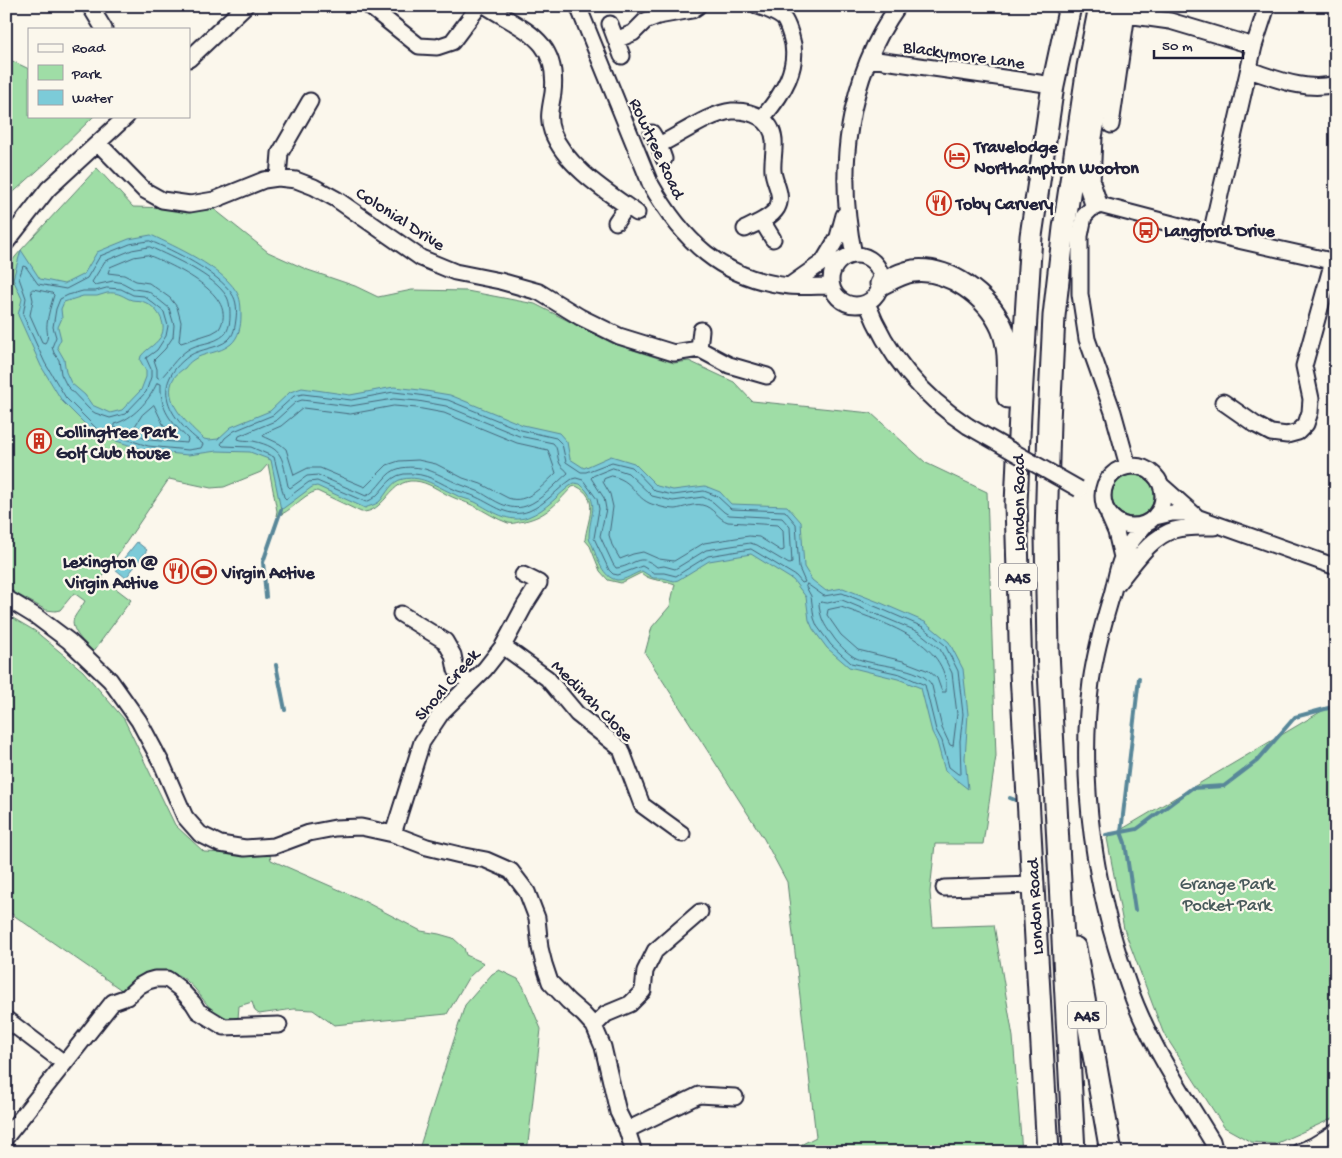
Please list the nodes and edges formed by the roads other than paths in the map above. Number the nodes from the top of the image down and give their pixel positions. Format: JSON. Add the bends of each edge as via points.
{"nodes":[{"id":1,"x":90,"y":6,"type":"edge"},
{"id":2,"x":245,"y":6,"type":"edge"},
{"id":3,"x":369,"y":6,"type":"edge"},
{"id":4,"x":479,"y":6,"type":"edge"},
{"id":5,"x":486,"y":6,"type":"edge"},
{"id":6,"x":578,"y":6,"type":"edge"},
{"id":7,"x":698,"y":6,"type":"edge"},
{"id":8,"x":758,"y":6,"type":"edge"},
{"id":9,"x":898,"y":6,"type":"edge"},
{"id":10,"x":1070,"y":6,"type":"edge"},
{"id":11,"x":1100,"y":6,"type":"edge"},
{"id":12,"x":1267,"y":6,"type":"edge"},
{"id":13,"x":1123,"y":9,"type":"edge"},
{"id":14,"x":610,"y":24,"type":"dead end"},
{"id":15,"x":103,"y":28,"type":"edge"},
{"id":16,"x":616,"y":40,"type":"junction"},
{"id":17,"x":1254,"y":46,"type":"junction"},
{"id":18,"x":622,"y":56,"type":"dead end"},
{"id":19,"x":190,"y":58,"type":"edge"},
{"id":20,"x":870,"y":58,"type":"junction"},
{"id":21,"x":1249,"y":70,"type":"junction"},
{"id":22,"x":1336,"y":84,"type":"edge"},
{"id":23,"x":1053,"y":85,"type":"junction"},
{"id":24,"x":310,"y":101,"type":"dead end"},
{"id":25,"x":763,"y":117,"type":"junction"},
{"id":26,"x":126,"y":118,"type":"edge"},
{"id":27,"x":1111,"y":125,"type":"dead end"},
{"id":28,"x":98,"y":143,"type":"junction"},
{"id":29,"x":664,"y":159,"type":"dead end"},
{"id":30,"x":278,"y":178,"type":"junction"},
{"id":31,"x":1096,"y":204,"type":"junction"},
{"id":32,"x":846,"y":209,"type":"junction"},
{"id":33,"x":762,"y":221,"type":"junction"},
{"id":34,"x":616,"y":222,"type":"dead end"},
{"id":35,"x":745,"y":229,"type":"dead end"},
{"id":36,"x":1211,"y":234,"type":"junction"},
{"id":37,"x":773,"y":239,"type":"dead end"},
{"id":38,"x":6,"y":243,"type":"edge"},
{"id":39,"x":854,"y":255,"type":"junction"},
{"id":40,"x":1334,"y":261,"type":"edge"},
{"id":41,"x":881,"y":284,"type":"junction"},
{"id":42,"x":789,"y":286,"type":"junction"},
{"id":43,"x":832,"y":286,"type":"junction"},
{"id":44,"x":867,"y":303,"type":"junction"},
{"id":45,"x":701,"y":330,"type":"dead end"},
{"id":46,"x":699,"y":349,"type":"junction"},
{"id":47,"x":767,"y":376,"type":"dead end"},
{"id":48,"x":1223,"y":402,"type":"dead end"},
{"id":49,"x":1128,"y":466,"type":"junction"},
{"id":50,"x":1161,"y":485,"type":"junction"},
{"id":51,"x":1102,"y":495,"type":"junction"},
{"id":52,"x":1016,"y":504,"type":"junction"},
{"id":53,"x":1107,"y":512,"type":"junction"},
{"id":54,"x":1197,"y":517,"type":"junction"},
{"id":55,"x":1150,"y":520,"type":"junction"},
{"id":56,"x":1226,"y":528,"type":"junction"},
{"id":57,"x":1122,"y":557,"type":"junction"},
{"id":58,"x":1336,"y":568,"type":"edge"},
{"id":59,"x":523,"y":574,"type":"dead end"},
{"id":60,"x":1115,"y":587,"type":"junction"},
{"id":61,"x":6,"y":598,"type":"edge"},
{"id":62,"x":401,"y":614,"type":"dead end"},
{"id":63,"x":503,"y":646,"type":"junction"},
{"id":64,"x":470,"y":684,"type":"junction"},
{"id":65,"x":393,"y":834,"type":"junction"},
{"id":66,"x":682,"y":834,"type":"dead end"},
{"id":67,"x":1060,"y":880,"type":"junction"},
{"id":68,"x":1032,"y":885,"type":"junction"},
{"id":69,"x":944,"y":888,"type":"dead end"},
{"id":70,"x":700,"y":912,"type":"dead end"},
{"id":71,"x":6,"y":1019,"type":"edge"},
{"id":72,"x":279,"y":1025,"type":"dead end"},
{"id":73,"x":594,"y":1026,"type":"junction"},
{"id":74,"x":64,"y":1063,"type":"junction"},
{"id":75,"x":735,"y":1097,"type":"dead end"},
{"id":76,"x":627,"y":1130,"type":"junction"},
{"id":77,"x":1336,"y":1132,"type":"edge"},
{"id":78,"x":6,"y":1137,"type":"edge"},
{"id":79,"x":1213,"y":1146,"type":"edge"},
{"id":80,"x":1308,"y":1150,"type":"edge"},
{"id":81,"x":634,"y":1152,"type":"edge"},
{"id":82,"x":1048,"y":1152,"type":"edge"},
{"id":83,"x":1074,"y":1152,"type":"edge"},
{"id":84,"x":1111,"y":1152,"type":"edge"},
{"id":85,"x":1228,"y":1152,"type":"edge"}],
"edges":[{"from":1,"to":15,"type":"street"},
{"from":2,"to":19,"type":"street"},
{"from":3,"to":4,"type":"street","via":[[418,46],[437,47],[452,42]]},
{"from":5,"to":34,"type":"street","via":[[538,39],[549,57],[554,69],[549,109],[551,130],[573,162],[599,186],[632,209]]},
{"from":6,"to":42,"type":"street","name":"Rowtree Road","via":[[650,183],[666,210],[708,256],[748,277]]},
{"from":7,"to":16,"type":"street","via":[[645,21],[633,33]]},
{"from":8,"to":25,"type":"street","via":[[784,20],[793,42],[788,82]]},
{"from":9,"to":20,"type":"street"},
{"from":10,"to":23,"type":"highway","name":"London Road","number":"A45"},
{"from":11,"to":67,"type":"highway","name":"London Road","number":"A45","via":[[1064,228],[1054,316],[1049,421],[1046,535],[1048,651]]},
{"from":12,"to":17,"type":"street"},
{"from":13,"to":17,"type":"street"},
{"from":13,"to":27,"type":"street"},
{"from":13,"to":31,"type":"highway","via":[[1091,137],[1089,183]]},
{"from":14,"to":16,"type":"street"},
{"from":16,"to":18,"type":"street"},
{"from":17,"to":21,"type":"street"},
{"from":20,"to":23,"type":"street","name":"Blackymore Lane"},
{"from":20,"to":32,"type":"street","via":[[849,128],[845,167]]},
{"from":21,"to":22,"type":"street","via":[[1303,86]]},
{"from":21,"to":36,"type":"street"},
{"from":23,"to":52,"type":"highway","name":"London Road","number":"A45","via":[[1031,236]]},
{"from":24,"to":30,"type":"street","via":[[280,153]]},
{"from":25,"to":29,"type":"street","via":[[732,111],[656,139]]},
{"from":25,"to":33,"type":"street","via":[[774,140],[773,172],[780,200],[776,209]]},
{"from":26,"to":28,"type":"street"},
{"from":28,"to":30,"type":"street","name":"Colonial Drive","via":[[144,190],[162,200],[190,204],[214,200],[264,180]]},
{"from":28,"to":38,"type":"street","via":[[48,188]]},
{"from":30,"to":46,"type":"street","name":"Colonial Drive","via":[[314,187],[421,258],[455,272],[539,292],[619,336],[674,353]]},
{"from":31,"to":36,"type":"street"},
{"from":31,"to":49,"type":"street","via":[[1084,216],[1080,236],[1080,294],[1087,339]]},
{"from":32,"to":39,"type":"street"},
{"from":32,"to":42,"type":"street","via":[[838,237],[822,262]]},
{"from":33,"to":35,"type":"street"},
{"from":33,"to":37,"type":"street"},
{"from":36,"to":40,"type":"street"},
{"from":39,"to":41,"type":"street","via":[[863,255],[877,265]]},
{"from":39,"to":43,"type":"street","via":[[835,266]]},
{"from":40,"to":48,"type":"street","via":[[1304,366],[1311,399],[1306,424],[1298,432],[1287,435],[1271,433]]},
{"from":41,"to":44,"type":"street","via":[[875,297]]},
{"from":41,"to":52,"type":"highway","via":[[913,271],[930,271],[966,286],[994,313],[1008,350],[1008,400]]},
{"from":42,"to":43,"type":"street","name":"Rowtree Road"},
{"from":43,"to":44,"type":"street","via":[[844,302]]},
{"from":44,"to":51,"type":"street","bridge":true,"via":[[881,335],[899,363],[932,400],[968,426],[1079,489]]},
{"from":45,"to":46,"type":"street"},
{"from":46,"to":47,"type":"street","via":[[729,365]]},
{"from":49,"to":50,"type":"street","via":[[1150,471]]},
{"from":49,"to":51,"type":"street","via":[[1110,475]]},
{"from":50,"to":54,"type":"street"},
{"from":50,"to":55,"type":"street","via":[[1163,501]]},
{"from":51,"to":53,"type":"street"},
{"from":52,"to":68,"type":"highway","name":"London Road","number":"A45"},
{"from":53,"to":55,"type":"street","via":[[1126,526],[1139,526]]},
{"from":53,"to":57,"type":"street"},
{"from":54,"to":55,"type":"street","via":[[1172,513]]},
{"from":54,"to":56,"type":"street"},
{"from":55,"to":57,"type":"street"},
{"from":56,"to":58,"type":"street"},
{"from":56,"to":60,"type":"street","via":[[1173,530],[1152,542]]},
{"from":57,"to":60,"type":"street"},
{"from":59,"to":63,"type":"street","name":"Shoal Creek","via":[[539,583]]},
{"from":60,"to":79,"type":"street","via":[[1101,631],[1091,683],[1087,748],[1089,802],[1097,862],[1112,934],[1128,985],[1149,1034]]},
{"from":61,"to":65,"type":"street","via":[[69,641],[110,680],[139,721],[184,816],[200,834],[220,844],[245,848],[274,846],[334,828],[361,827]]},
{"from":62,"to":64,"type":"street","via":[[445,641],[456,670]]},
{"from":63,"to":64,"type":"street","name":"Shoal Creek"},
{"from":63,"to":66,"type":"street","name":"Medinah Close","via":[[548,678],[576,714],[621,749],[642,805]]},
{"from":64,"to":65,"type":"street","name":"Shoal Creek","via":[[442,712],[422,742]]},
{"from":65,"to":73,"type":"street","via":[[444,851],[486,860],[512,871],[526,892],[536,918],[540,948],[550,982]]},
{"from":67,"to":83,"type":"highway","name":"London Road","number":"A45"},
{"from":67,"to":84,"type":"highway","number":"A45"},
{"from":68,"to":69,"type":"street"},
{"from":68,"to":82,"type":"highway","name":"London Road","number":"A45"},
{"from":70,"to":73,"type":"street","via":[[655,951],[645,971],[643,992],[630,1004],[606,1014]]},
{"from":71,"to":74,"type":"street"},
{"from":72,"to":74,"type":"street","via":[[224,1027],[198,1011],[180,988],[167,979],[155,978],[113,1002]]},
{"from":73,"to":76,"type":"street","via":[[603,1047],[618,1112]]},
{"from":74,"to":78,"type":"street"},
{"from":75,"to":76,"type":"street","via":[[699,1095]]},
{"from":76,"to":81,"type":"street"},
{"from":77,"to":80,"type":"street"},
{"from":79,"to":85,"type":"street"}]}
